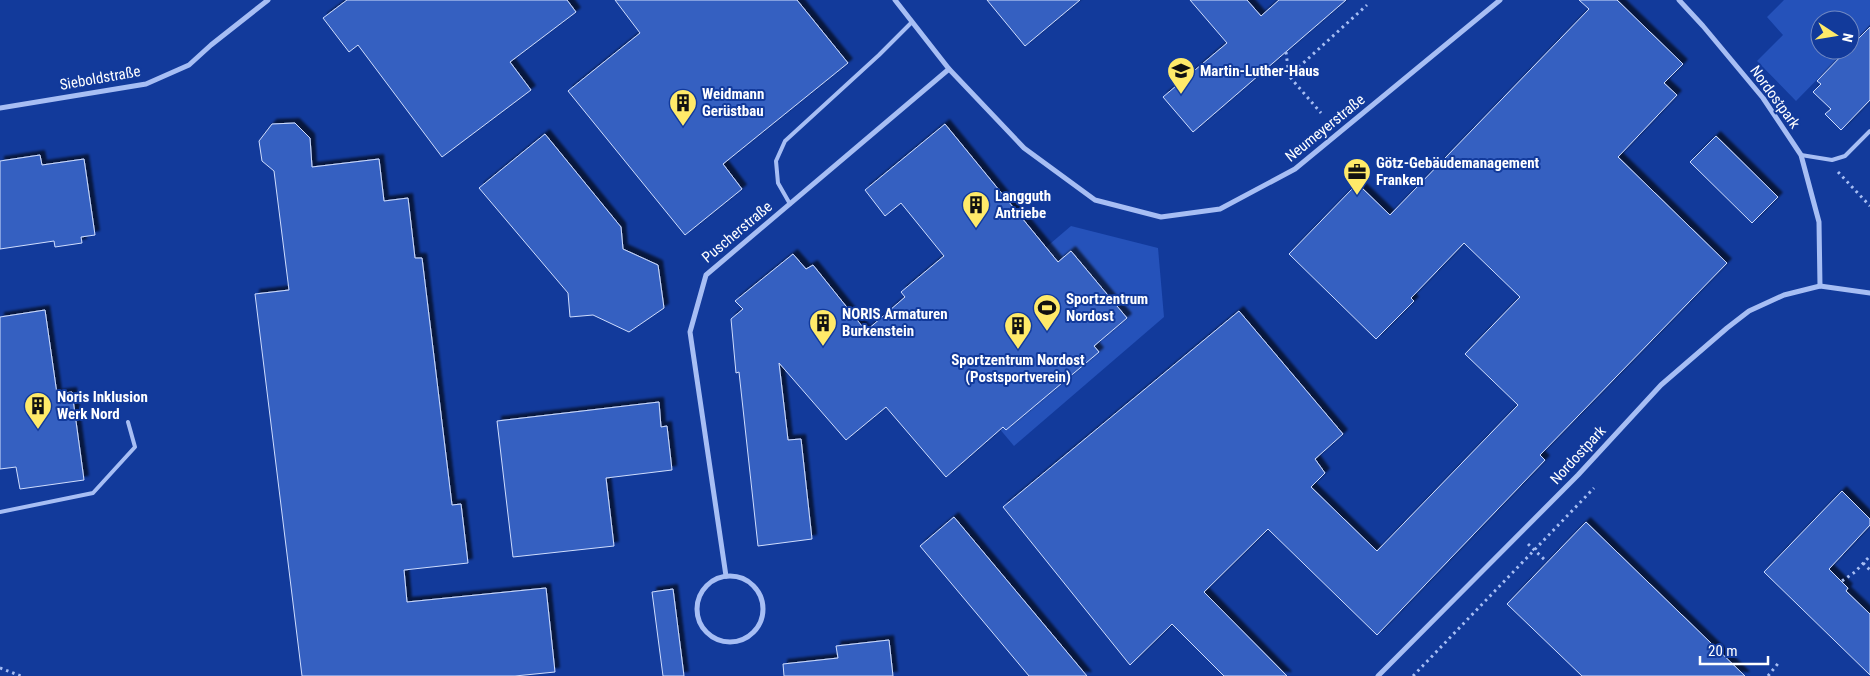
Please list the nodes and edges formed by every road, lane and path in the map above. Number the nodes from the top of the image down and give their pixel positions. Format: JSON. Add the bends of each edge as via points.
{"nodes":[{"id":1,"x":268,"y":0,"type":"edge"},
{"id":2,"x":894,"y":0,"type":"edge"},
{"id":3,"x":1500,"y":0,"type":"edge"},
{"id":4,"x":1679,"y":0,"type":"edge"},
{"id":5,"x":1367,"y":5,"type":"dead end"},
{"id":6,"x":912,"y":22,"type":"junction"},
{"id":7,"x":1286,"y":52,"type":"dead end"},
{"id":8,"x":949,"y":69,"type":"junction"},
{"id":9,"x":1289,"y":76,"type":"junction"},
{"id":10,"x":0,"y":108,"type":"edge"},
{"id":11,"x":1321,"y":113,"type":"dead end"},
{"id":12,"x":1870,"y":131,"type":"edge"},
{"id":13,"x":1801,"y":155,"type":"junction"},
{"id":14,"x":1830,"y":168,"type":"dead end"},
{"id":15,"x":790,"y":204,"type":"junction"},
{"id":16,"x":1870,"y":206,"type":"edge"},
{"id":17,"x":1820,"y":286,"type":"junction"},
{"id":18,"x":1870,"y":293,"type":"edge"},
{"id":19,"x":128,"y":422,"type":"dead end"},
{"id":20,"x":1594,"y":488,"type":"dead end"},
{"id":21,"x":0,"y":512,"type":"edge"},
{"id":22,"x":1518,"y":535,"type":"junction"},
{"id":23,"x":1535,"y":551,"type":"junction"},
{"id":24,"x":1870,"y":556,"type":"edge"},
{"id":25,"x":1547,"y":562,"type":"dead end"},
{"id":26,"x":1863,"y":564,"type":"junction"},
{"id":27,"x":1870,"y":570,"type":"edge"},
{"id":28,"x":726,"y":576,"type":"junction"},
{"id":29,"x":1842,"y":582,"type":"dead end"},
{"id":30,"x":1780,"y":661,"type":"dead end"},
{"id":31,"x":0,"y":668,"type":"edge"},
{"id":32,"x":21,"y":676,"type":"edge"},
{"id":33,"x":1378,"y":676,"type":"edge"},
{"id":34,"x":1413,"y":676,"type":"edge"},
{"id":35,"x":1768,"y":676,"type":"edge"}],
"edges":[{"from":1,"to":10,"type":"street","name":"Sieboldstraße","via":[[189,65],[146,84]]},
{"from":2,"to":6,"type":"street","name":"Neumeyerstraße"},
{"from":3,"to":8,"type":"street","name":"Neumeyerstraße","via":[[1295,170],[1220,209],[1161,217],[1096,200],[1024,148]]},
{"from":4,"to":13,"type":"street","name":"Nordostpark","via":[[1763,98]]},
{"from":5,"to":9,"type":"path"},
{"from":6,"to":8,"type":"street","name":"Neumeyerstraße"},
{"from":6,"to":15,"type":"lane","via":[[785,141],[776,161],[778,183]]},
{"from":7,"to":9,"type":"path"},
{"from":8,"to":15,"type":"street","name":"Puscherstraße"},
{"from":9,"to":11,"type":"path"},
{"from":12,"to":13,"type":"lane","via":[[1845,156],[1832,160]]},
{"from":13,"to":17,"type":"street","name":"Nordostpark","via":[[1819,222]]},
{"from":14,"to":16,"type":"path","via":[[1838,172]]},
{"from":15,"to":28,"type":"street","name":"Puscherstraße","via":[[706,275],[690,332]]},
{"from":17,"to":18,"type":"street","name":"Nordostpark"},
{"from":17,"to":22,"type":"street","name":"Nordostpark","via":[[1784,295],[1758,307],[1721,333],[1661,385]]},
{"from":19,"to":21,"type":"lane","via":[[135,447],[93,493]]},
{"from":20,"to":23,"type":"path"},
{"from":22,"to":23,"type":"path"},
{"from":22,"to":33,"type":"street","name":"Nordostpark"},
{"from":23,"to":25,"type":"path"},
{"from":23,"to":34,"type":"path"},
{"from":24,"to":26,"type":"path"},
{"from":26,"to":27,"type":"path"},
{"from":26,"to":29,"type":"path"},
{"from":28,"to":28,"type":"street","via":[[712,580],[703,588],[696,612],[699,623],[709,636],[733,643],[750,636],[759,626],[764,611],[762,599],[748,581]]},
{"from":30,"to":35,"type":"path"},
{"from":31,"to":32,"type":"path"}]}
